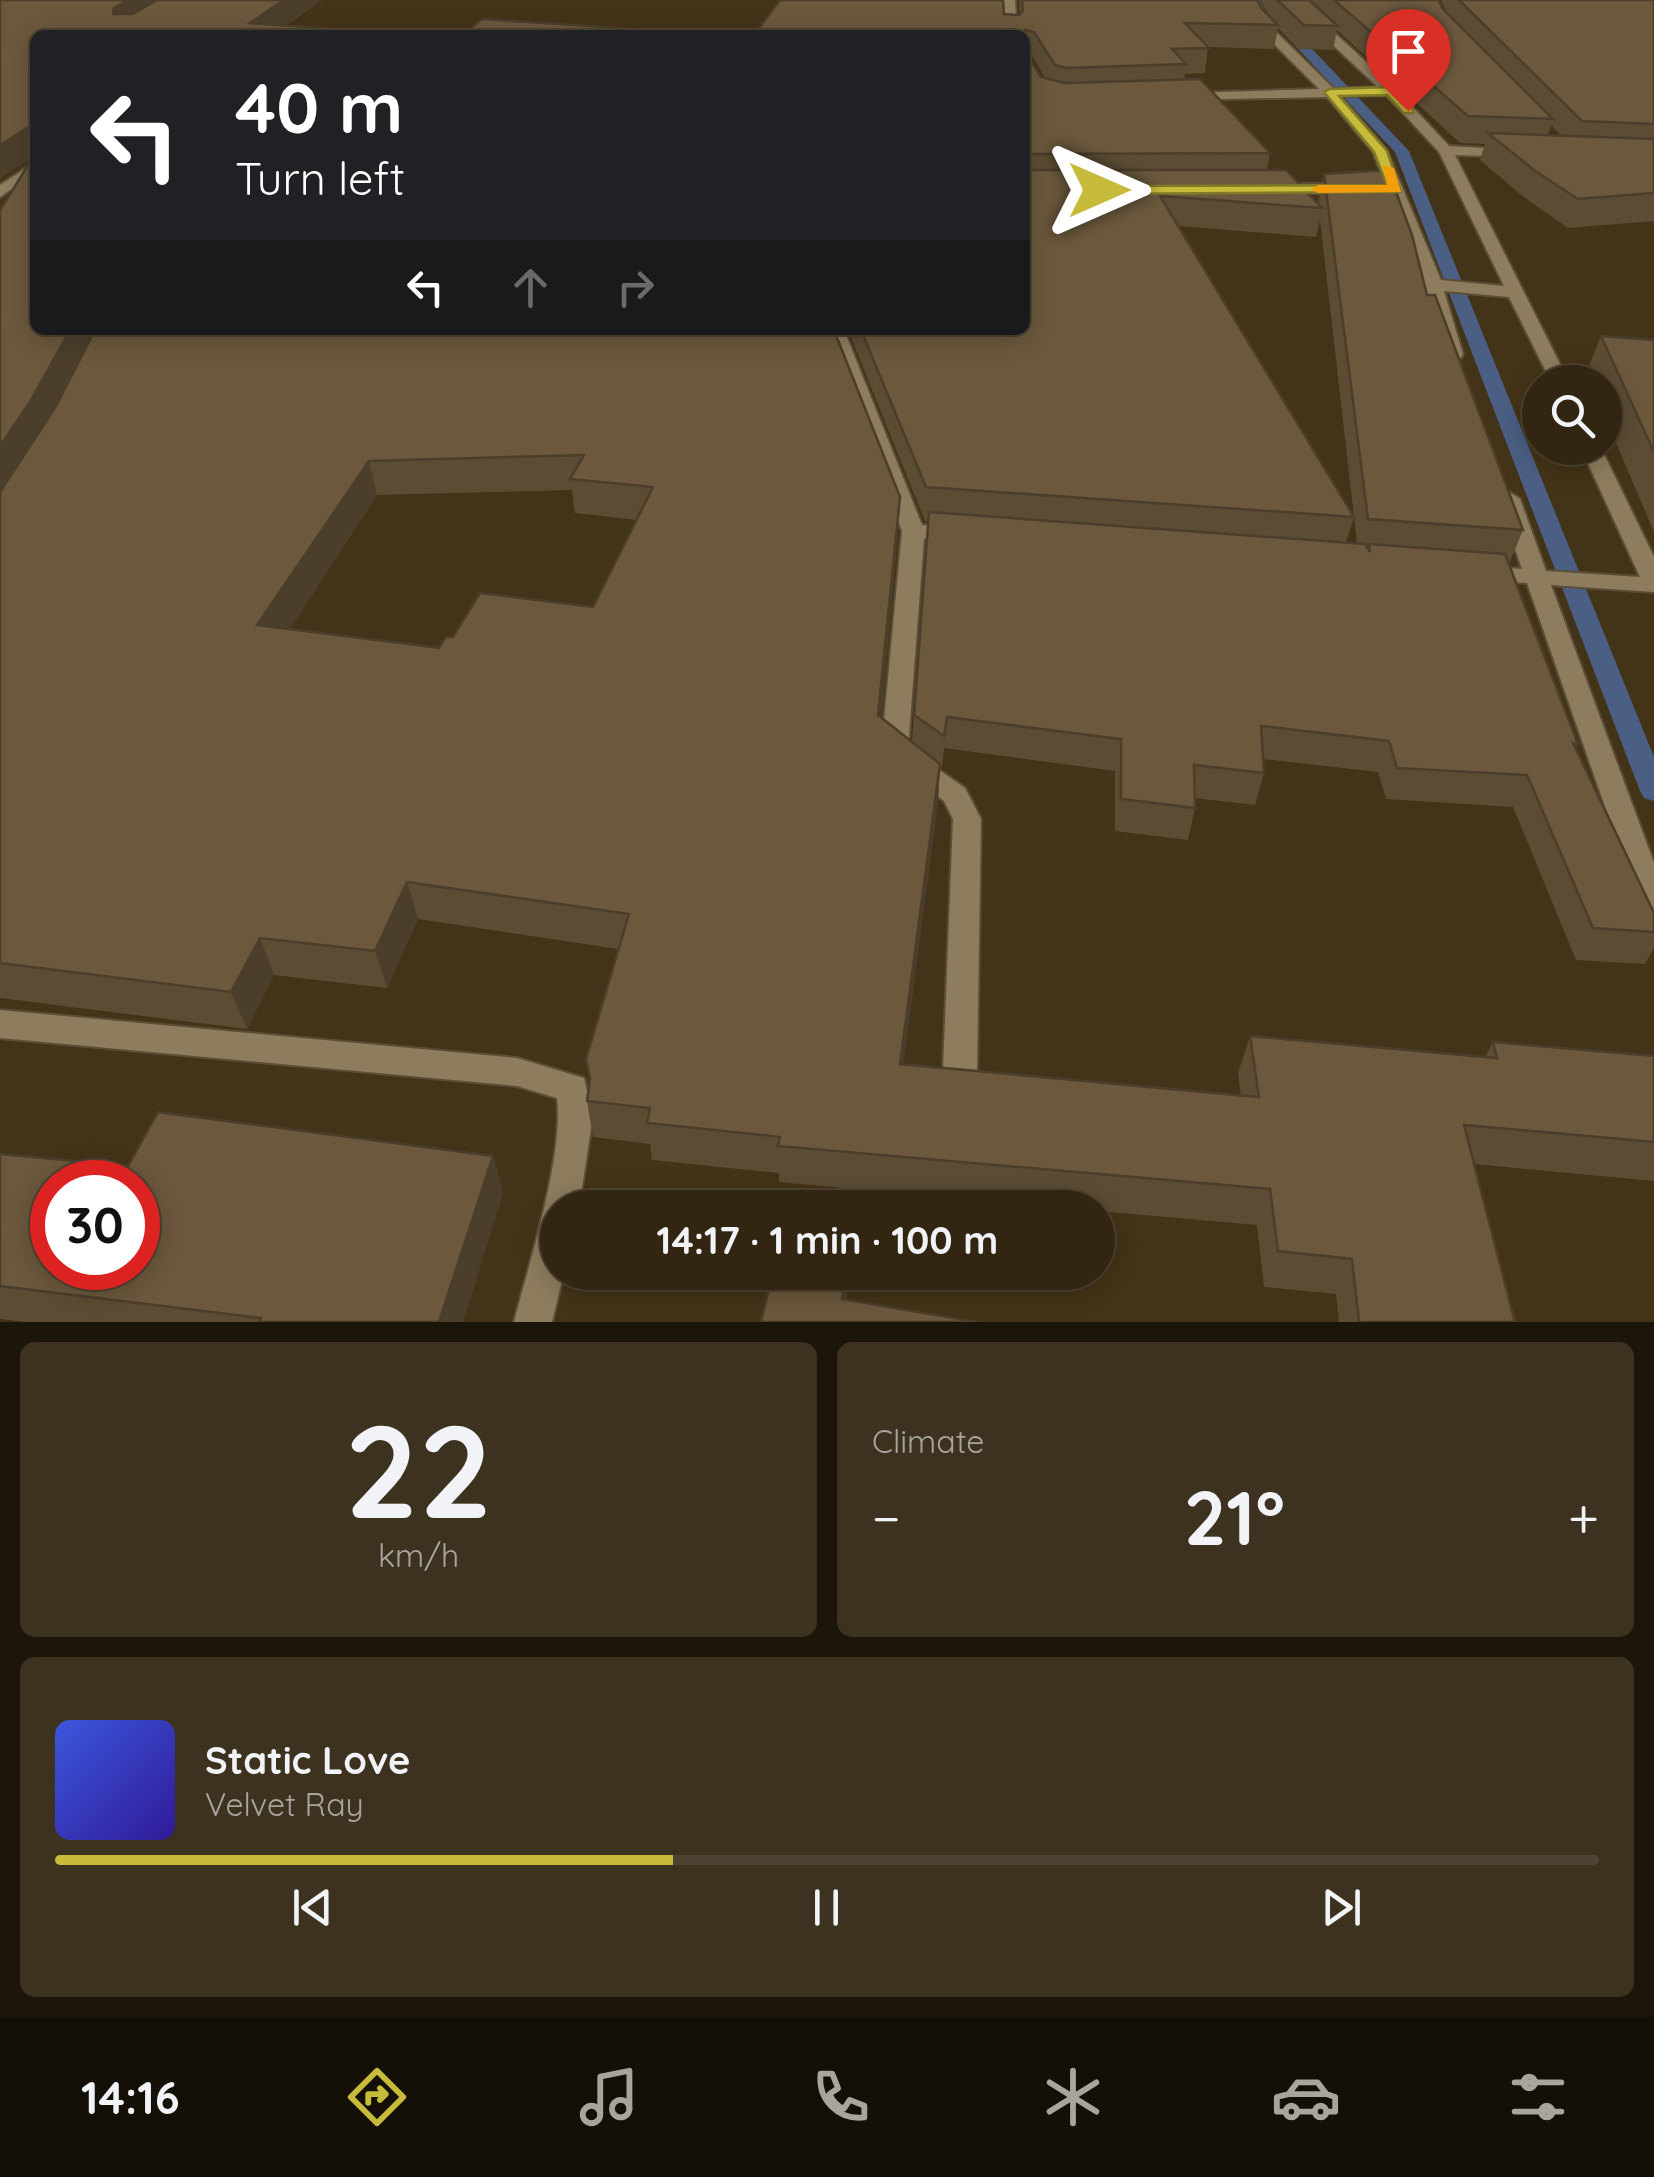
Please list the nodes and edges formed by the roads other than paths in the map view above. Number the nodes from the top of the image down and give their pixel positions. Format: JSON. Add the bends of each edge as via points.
{"nodes":[{"id":1,"x":1009,"y":0,"type":"edge"},
{"id":2,"x":1252,"y":0,"type":"edge"},
{"id":3,"x":1301,"y":0,"type":"edge"},
{"id":4,"x":1010,"y":30,"type":"edge"},
{"id":5,"x":1390,"y":91,"type":"junction"},
{"id":6,"x":1330,"y":92,"type":"junction"},
{"id":7,"x":1176,"y":98,"type":"edge"},
{"id":8,"x":1446,"y":150,"type":"junction"},
{"id":9,"x":1532,"y":154,"type":"edge"},
{"id":10,"x":30,"y":170,"type":"edge"},
{"id":11,"x":1396,"y":189,"type":"junction"},
{"id":12,"x":1259,"y":190,"type":"edge"},
{"id":13,"x":0,"y":192,"type":"edge"},
{"id":14,"x":1434,"y":285,"type":"junction"},
{"id":15,"x":1517,"y":292,"type":"junction"},
{"id":16,"x":837,"y":335,"type":"edge"},
{"id":17,"x":1552,"y":365,"type":"edge"},
{"id":18,"x":1464,"y":384,"type":"edge"},
{"id":19,"x":1598,"y":465,"type":"edge"},
{"id":20,"x":1498,"y":472,"type":"edge"},
{"id":21,"x":913,"y":531,"type":"junction"},
{"id":22,"x":991,"y":537,"type":"edge"},
{"id":23,"x":1461,"y":571,"type":"edge"},
{"id":24,"x":1540,"y":577,"type":"junction"},
{"id":25,"x":1654,"y":583,"type":"edge"},
{"id":26,"x":1654,"y":904,"type":"edge"},
{"id":27,"x":0,"y":1024,"type":"edge"},
{"id":28,"x":960,"y":1070,"type":"edge"},
{"id":29,"x":564,"y":1190,"type":"edge"},
{"id":30,"x":540,"y":1290,"type":"edge"},
{"id":31,"x":532,"y":1322,"type":"edge"}],
"edges":[{"from":1,"to":4,"type":"street"},
{"from":2,"to":6,"type":"street","via":[[1265,28]]},
{"from":3,"to":5,"type":"street","via":[[1312,20]]},
{"from":5,"to":6,"type":"street"},
{"from":5,"to":8,"type":"street"},
{"from":6,"to":7,"type":"street"},
{"from":6,"to":11,"type":"street","via":[[1380,151]]},
{"from":8,"to":9,"type":"street"},
{"from":8,"to":15,"type":"street"},
{"from":10,"to":13,"type":"street"},
{"from":11,"to":12,"type":"street"},
{"from":11,"to":14,"type":"street"},
{"from":14,"to":15,"type":"street"},
{"from":14,"to":18,"type":"street"},
{"from":15,"to":17,"type":"street"},
{"from":16,"to":21,"type":"street"},
{"from":19,"to":25,"type":"street"},
{"from":20,"to":24,"type":"street"},
{"from":21,"to":22,"type":"street"},
{"from":21,"to":28,"type":"street","via":[[894,752],[955,795],[967,819]]},
{"from":23,"to":24,"type":"street"},
{"from":24,"to":25,"type":"street"},
{"from":24,"to":26,"type":"street"},
{"from":27,"to":29,"type":"street","via":[[517,1072],[572,1088],[576,1115]]},
{"from":30,"to":31,"type":"street"}]}
